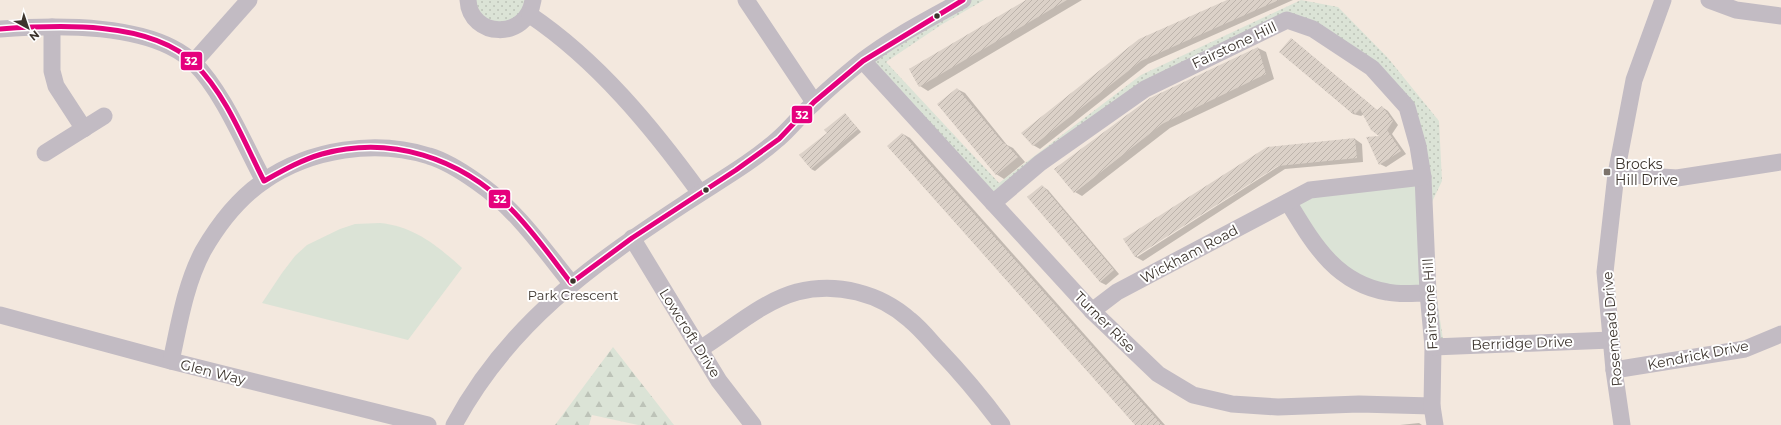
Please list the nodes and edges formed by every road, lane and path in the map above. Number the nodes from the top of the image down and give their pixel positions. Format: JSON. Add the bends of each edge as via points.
{"nodes":[{"id":1,"x":249,"y":0,"type":"edge"},
{"id":2,"x":468,"y":0,"type":"edge"},
{"id":3,"x":746,"y":0,"type":"edge"},
{"id":4,"x":963,"y":0,"type":"edge"},
{"id":5,"x":1709,"y":0,"type":"edge"},
{"id":6,"x":1658,"y":2,"type":"edge"},
{"id":7,"x":532,"y":7,"type":"edge"},
{"id":8,"x":1781,"y":16,"type":"edge"},
{"id":9,"x":52,"y":27,"type":"junction"},
{"id":10,"x":0,"y":29,"type":"edge"},
{"id":11,"x":863,"y":60,"type":"junction"},
{"id":12,"x":193,"y":63,"type":"junction"},
{"id":13,"x":814,"y":102,"type":"junction"},
{"id":14,"x":104,"y":116,"type":"dead end"},
{"id":15,"x":84,"y":129,"type":"junction"},
{"id":16,"x":45,"y":154,"type":"dead end"},
{"id":17,"x":1781,"y":162,"type":"edge"},
{"id":18,"x":1616,"y":174,"type":"junction"},
{"id":19,"x":1424,"y":177,"type":"junction"},
{"id":20,"x":264,"y":180,"type":"junction"},
{"id":21,"x":700,"y":193,"type":"junction"},
{"id":22,"x":1288,"y":202,"type":"junction"},
{"id":23,"x":993,"y":204,"type":"junction"},
{"id":24,"x":632,"y":238,"type":"junction"},
{"id":25,"x":571,"y":283,"type":"junction"},
{"id":26,"x":1428,"y":293,"type":"junction"},
{"id":27,"x":1092,"y":311,"type":"junction"},
{"id":28,"x":0,"y":315,"type":"edge"},
{"id":29,"x":1781,"y":334,"type":"edge"},
{"id":30,"x":1611,"y":340,"type":"junction"},
{"id":31,"x":1433,"y":347,"type":"junction"},
{"id":32,"x":700,"y":349,"type":"junction"},
{"id":33,"x":171,"y":361,"type":"junction"},
{"id":34,"x":1614,"y":370,"type":"junction"},
{"id":35,"x":1432,"y":406,"type":"junction"},
{"id":36,"x":428,"y":425,"type":"edge"},
{"id":37,"x":454,"y":425,"type":"edge"},
{"id":38,"x":753,"y":425,"type":"edge"},
{"id":39,"x":1002,"y":425,"type":"edge"},
{"id":40,"x":1435,"y":425,"type":"edge"},
{"id":41,"x":1622,"y":425,"type":"edge"}],
"edges":[{"from":1,"to":12,"type":"street"},
{"from":2,"to":7,"type":"street","via":[[472,14],[479,22],[499,30],[520,24]]},
{"from":3,"to":13,"type":"street"},
{"from":4,"to":11,"type":"street"},
{"from":5,"to":8,"type":"street","via":[[1736,10]]},
{"from":6,"to":18,"type":"street","name":"Rosemead Drive","via":[[1634,80]]},
{"from":7,"to":21,"type":"street","via":[[558,36],[634,109]]},
{"from":9,"to":10,"type":"street"},
{"from":9,"to":12,"type":"street","via":[[114,31],[148,39],[167,45]]},
{"from":9,"to":15,"type":"street","via":[[52,71],[56,86]]},
{"from":11,"to":13,"type":"street"},
{"from":11,"to":23,"type":"street","name":"Turner Rise"},
{"from":12,"to":20,"type":"street","via":[[217,92]]},
{"from":13,"to":21,"type":"street","via":[[779,139]]},
{"from":14,"to":15,"type":"street"},
{"from":15,"to":16,"type":"street"},
{"from":17,"to":18,"type":"street","via":[[1677,178]]},
{"from":18,"to":30,"type":"street","name":"Rosemead Drive","via":[[1605,272]]},
{"from":19,"to":22,"type":"street","name":"Wickham Road","via":[[1310,190]]},
{"from":19,"to":23,"type":"street","name":"Fairstone Hill","via":[[1407,107],[1372,68],[1313,29],[1287,20],[1145,89],[1040,163]]},
{"from":19,"to":26,"type":"street","name":"Fairstone Hill"},
{"from":20,"to":25,"type":"street","via":[[322,154],[348,150],[406,150],[430,156],[458,170],[498,197],[517,216]]},
{"from":20,"to":33,"type":"street","via":[[244,197],[222,222],[203,252],[183,307]]},
{"from":21,"to":24,"type":"street"},
{"from":22,"to":26,"type":"street","via":[[1315,246],[1331,263],[1357,282],[1388,292]]},
{"from":22,"to":27,"type":"street","name":"Wickham Road","via":[[1117,292]]},
{"from":23,"to":27,"type":"street","name":"Turner Rise"},
{"from":24,"to":25,"type":"street"},
{"from":24,"to":32,"type":"street","name":"Lowcroft Drive"},
{"from":25,"to":37,"type":"street","via":[[541,310],[495,360],[470,395]]},
{"from":26,"to":31,"type":"street","name":"Fairstone Hill"},
{"from":27,"to":35,"type":"street","name":"Turner Rise","via":[[1158,374],[1193,395],[1232,404],[1278,407],[1359,404]]},
{"from":28,"to":33,"type":"street","name":"Glen Way"},
{"from":29,"to":34,"type":"street","name":"Kendrick Drive","via":[[1745,349]]},
{"from":30,"to":31,"type":"street","name":"Berridge Drive"},
{"from":30,"to":34,"type":"street","name":"Rosemead Drive"},
{"from":31,"to":35,"type":"street","name":"Fairstone Hill"},
{"from":32,"to":38,"type":"street","name":"Lowcroft Drive","via":[[719,381]]},
{"from":32,"to":39,"type":"street","via":[[764,307],[784,297],[814,289],[852,291],[874,297],[911,320],[967,380]]},
{"from":33,"to":36,"type":"street","name":"Glen Way"},
{"from":34,"to":41,"type":"street","name":"Rosemead Drive"},
{"from":35,"to":40,"type":"street","name":"Fairstone Hill"}]}
